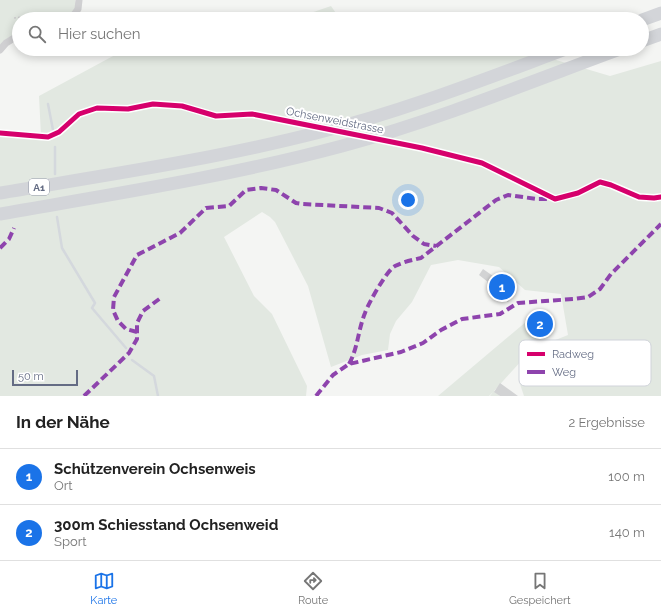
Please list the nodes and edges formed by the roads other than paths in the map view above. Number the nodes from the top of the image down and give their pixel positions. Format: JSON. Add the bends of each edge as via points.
{"nodes":[{"id":1,"x":79,"y":0,"type":"edge"},
{"id":2,"x":75,"y":12,"type":"edge"},
{"id":3,"x":661,"y":13,"type":"edge"},
{"id":4,"x":649,"y":17,"type":"edge"},
{"id":5,"x":661,"y":34,"type":"edge"},
{"id":6,"x":649,"y":38,"type":"edge"},
{"id":7,"x":12,"y":39,"type":"edge"},
{"id":8,"x":0,"y":50,"type":"edge"},
{"id":9,"x":547,"y":56,"type":"edge"},
{"id":10,"x":601,"y":56,"type":"edge"},
{"id":11,"x":0,"y":133,"type":"edge"},
{"id":12,"x":0,"y":193,"type":"edge"},
{"id":13,"x":661,"y":196,"type":"edge"},
{"id":14,"x":0,"y":214,"type":"edge"}],
"edges":[{"from":1,"to":2,"type":"street"},
{"from":3,"to":4,"type":"highway"},
{"from":5,"to":6,"type":"highway"},
{"from":7,"to":8,"type":"street"},
{"from":9,"to":12,"type":"highway","number":"A1","via":[[343,126],[252,148],[160,166]]},
{"from":10,"to":14,"type":"highway","number":"A1","via":[[436,117],[343,145],[228,173]]},
{"from":11,"to":13,"type":"street","name":"Ochsenweidstrasse","via":[[48,137],[59,132],[79,114],[97,108],[128,110],[153,104],[182,106],[216,116],[252,114],[422,148],[482,163],[555,199],[600,182],[639,197]]}]}
